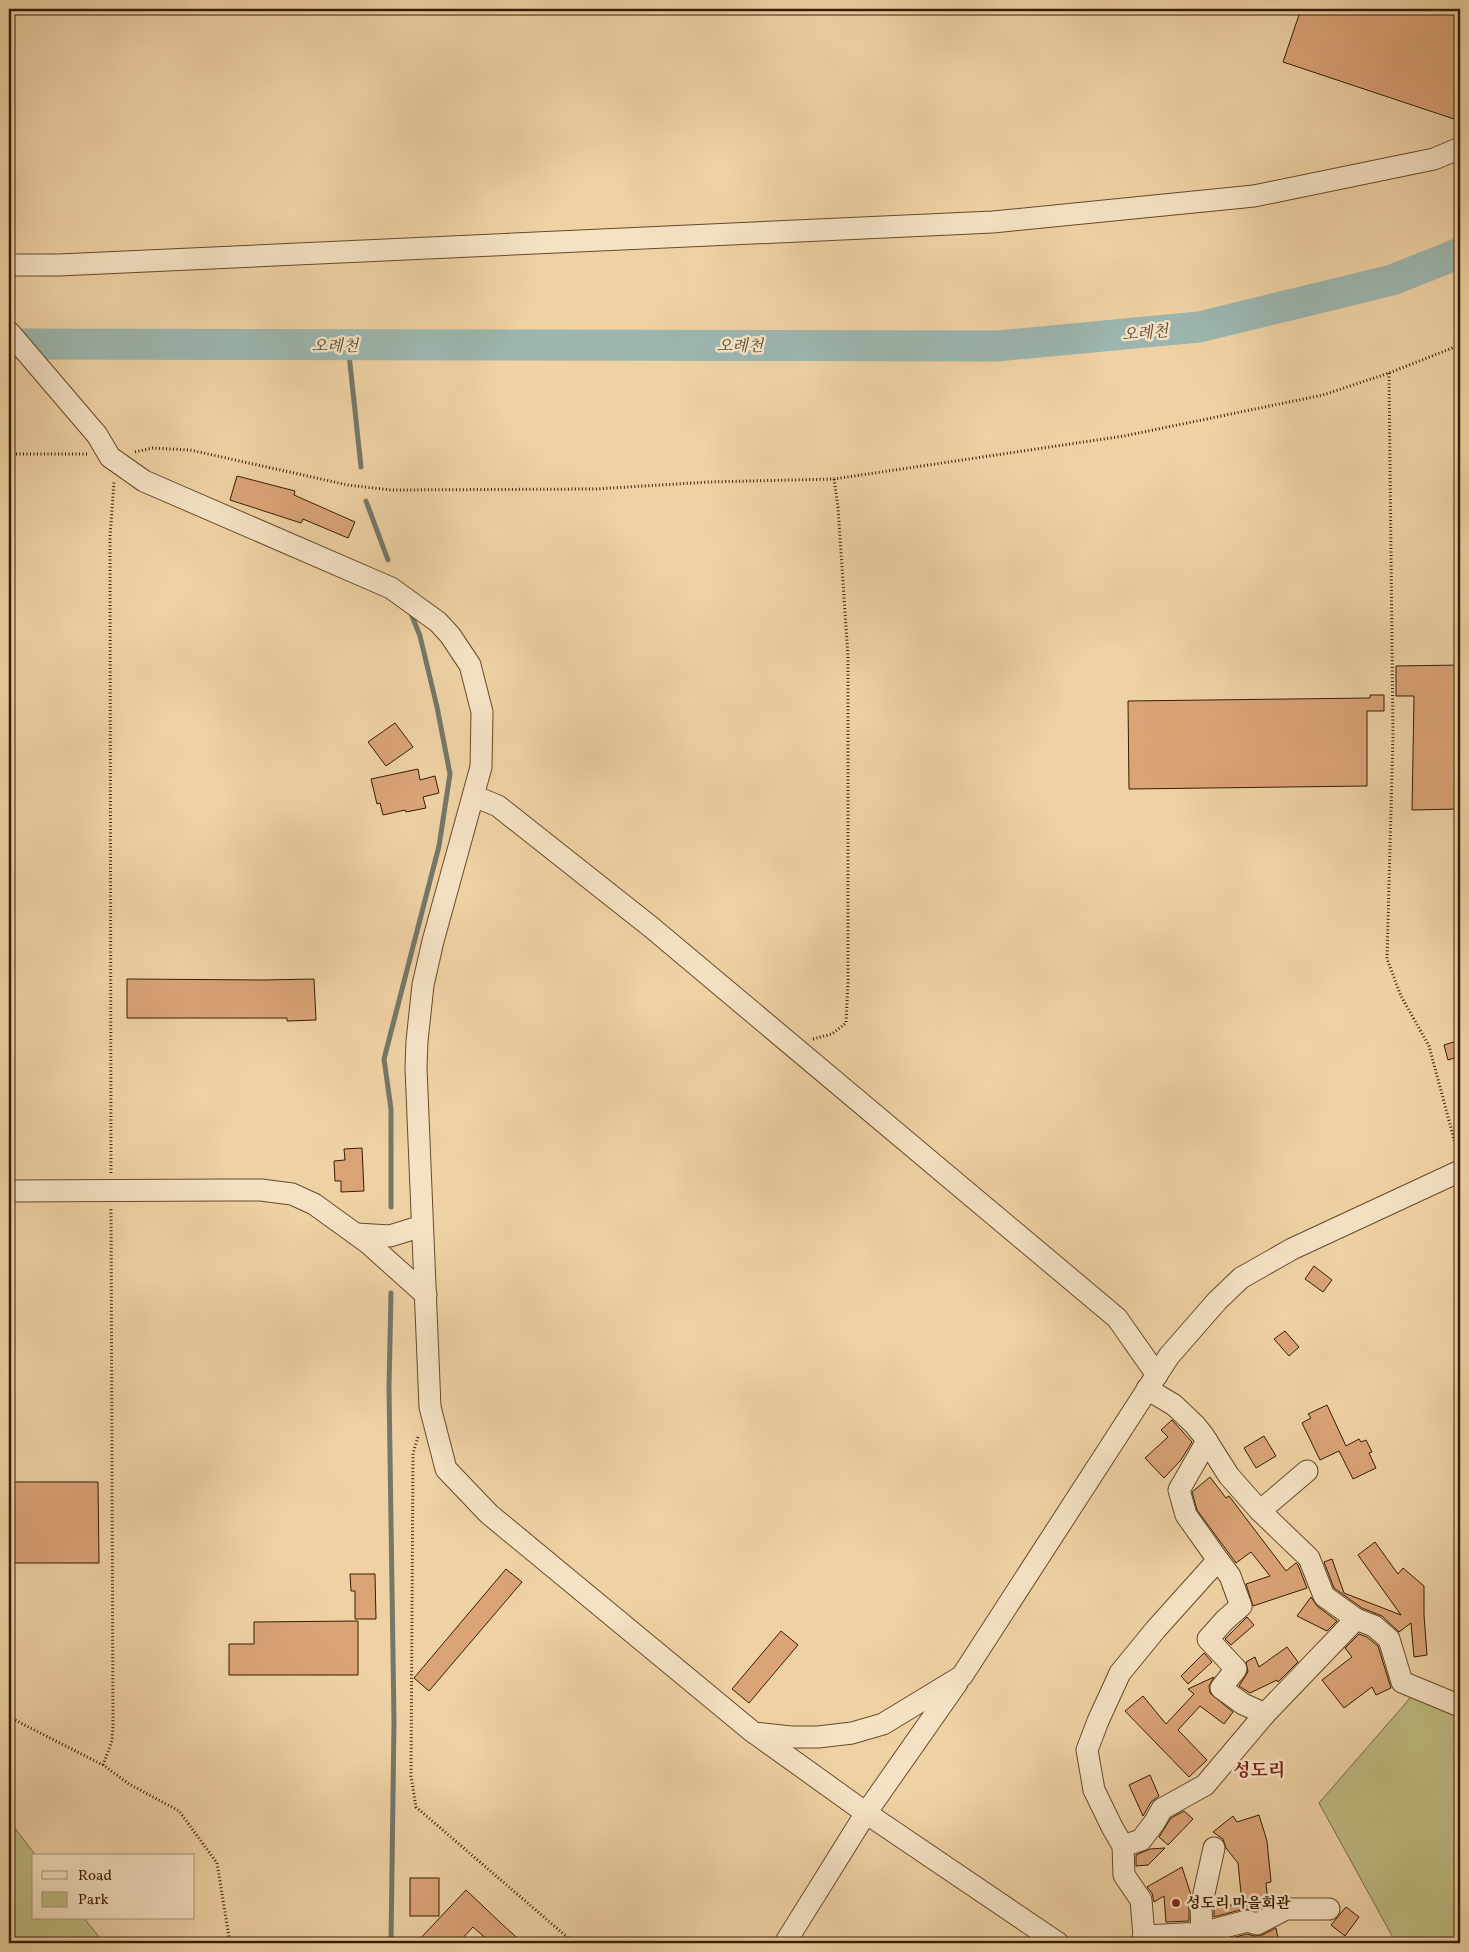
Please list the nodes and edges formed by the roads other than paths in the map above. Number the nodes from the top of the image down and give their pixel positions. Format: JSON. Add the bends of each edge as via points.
{"nodes":[{"id":1,"x":1460,"y":148,"type":"edge"},
{"id":2,"x":9,"y":265,"type":"edge"},
{"id":3,"x":9,"y":332,"type":"edge"},
{"id":4,"x":474,"y":796,"type":"junction"},
{"id":5,"x":1460,"y":1171,"type":"edge"},
{"id":6,"x":9,"y":1191,"type":"edge"},
{"id":7,"x":422,"y":1226,"type":"junction"},
{"id":8,"x":356,"y":1234,"type":"junction"},
{"id":9,"x":426,"y":1294,"type":"junction"},
{"id":10,"x":1152,"y":1382,"type":"junction"},
{"id":11,"x":1207,"y":1441,"type":"junction"},
{"id":12,"x":1307,"y":1471,"type":"dead end"},
{"id":13,"x":1260,"y":1511,"type":"junction"},
{"id":14,"x":1218,"y":1560,"type":"junction"},
{"id":15,"x":1356,"y":1619,"type":"junction"},
{"id":16,"x":962,"y":1676,"type":"junction"},
{"id":17,"x":1460,"y":1706,"type":"edge"},
{"id":18,"x":1264,"y":1714,"type":"junction"},
{"id":19,"x":754,"y":1733,"type":"junction"},
{"id":20,"x":866,"y":1813,"type":"junction"},
{"id":21,"x":1123,"y":1846,"type":"junction"},
{"id":22,"x":1214,"y":1848,"type":"dead end"},
{"id":23,"x":1329,"y":1909,"type":"dead end"},
{"id":24,"x":1202,"y":1933,"type":"junction"},
{"id":25,"x":1143,"y":1940,"type":"edge"},
{"id":26,"x":785,"y":1943,"type":"edge"},
{"id":27,"x":1058,"y":1943,"type":"edge"}],
"edges":[{"from":1,"to":2,"type":"street","via":[[1434,159],[1254,196],[993,222]]},
{"from":3,"to":4,"type":"street","via":[[97,435],[110,457],[144,481],[391,588],[438,622],[470,665],[482,712],[481,767]]},
{"from":4,"to":7,"type":"street","via":[[423,985],[416,1068]]},
{"from":4,"to":10,"type":"street","via":[[498,806],[651,927],[1118,1318]]},
{"from":5,"to":10,"type":"street","via":[[1292,1250],[1241,1278],[1217,1300],[1169,1356]]},
{"from":6,"to":8,"type":"street","via":[[260,1190],[292,1194],[314,1204]]},
{"from":7,"to":8,"type":"street","via":[[390,1236]]},
{"from":7,"to":9,"type":"street"},
{"from":8,"to":9,"type":"street"},
{"from":9,"to":19,"type":"street","via":[[430,1407],[446,1469],[489,1514]]},
{"from":10,"to":11,"type":"street"},
{"from":10,"to":16,"type":"street"},
{"from":11,"to":13,"type":"street","via":[[1229,1476]]},
{"from":11,"to":14,"type":"street","via":[[1179,1490],[1186,1515]]},
{"from":12,"to":13,"type":"street"},
{"from":13,"to":15,"type":"street","via":[[1309,1558],[1324,1596]]},
{"from":14,"to":18,"type":"street","via":[[1230,1576],[1241,1606],[1208,1639],[1236,1669],[1221,1688]]},
{"from":14,"to":21,"type":"street","via":[[1120,1673],[1087,1750],[1094,1790]]},
{"from":15,"to":17,"type":"street","via":[[1374,1626],[1389,1639],[1402,1682]]},
{"from":15,"to":18,"type":"street"},
{"from":16,"to":19,"type":"street","via":[[883,1724],[852,1733],[791,1737]]},
{"from":16,"to":20,"type":"street"},
{"from":18,"to":21,"type":"street","via":[[1205,1784],[1162,1809],[1141,1840]]},
{"from":19,"to":20,"type":"street"},
{"from":20,"to":26,"type":"street"},
{"from":20,"to":27,"type":"street"},
{"from":21,"to":25,"type":"street","via":[[1124,1875],[1141,1900]]},
{"from":22,"to":24,"type":"street","via":[[1201,1907]]},
{"from":23,"to":24,"type":"street","via":[[1286,1909],[1257,1924],[1247,1921]]},
{"from":24,"to":25,"type":"street"}]}
